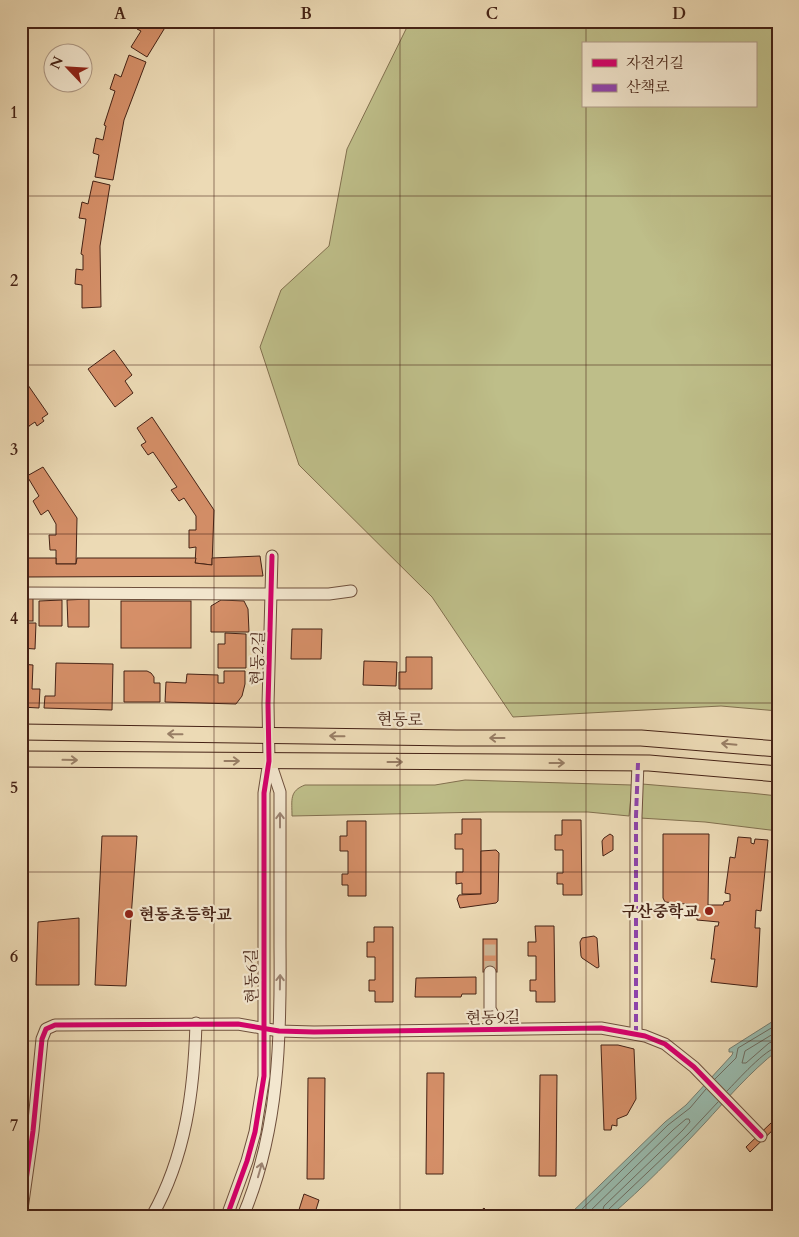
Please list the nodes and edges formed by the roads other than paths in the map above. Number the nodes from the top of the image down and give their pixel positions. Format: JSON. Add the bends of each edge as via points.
{"nodes":[{"id":1,"x":272,"y":556,"type":"dead end"},
{"id":2,"x":351,"y":591,"type":"dead end"},
{"id":3,"x":21,"y":593,"type":"edge"},
{"id":4,"x":271,"y":594,"type":"junction"},
{"id":5,"x":21,"y":732,"type":"edge"},
{"id":6,"x":268,"y":735,"type":"junction"},
{"id":7,"x":778,"y":749,"type":"edge"},
{"id":8,"x":21,"y":759,"type":"edge"},
{"id":9,"x":269,"y":761,"type":"junction"},
{"id":10,"x":638,"y":763,"type":"junction"},
{"id":11,"x":778,"y":774,"type":"edge"},
{"id":12,"x":490,"y":972,"type":"tunnel mouth"},
{"id":13,"x":196,"y":1023,"type":"junction"},
{"id":14,"x":265,"y":1028,"type":"junction"},
{"id":15,"x":501,"y":1030,"type":"junction"},
{"id":16,"x":279,"y":1031,"type":"junction"},
{"id":17,"x":636,"y":1034,"type":"junction"},
{"id":18,"x":761,"y":1136,"type":"dead end"},
{"id":19,"x":24,"y":1216,"type":"edge"},
{"id":20,"x":152,"y":1216,"type":"edge"},
{"id":21,"x":227,"y":1216,"type":"edge"},
{"id":22,"x":243,"y":1216,"type":"edge"}],
"edges":[{"from":1,"to":4,"type":"street","name":"현동2길"},
{"from":2,"to":4,"type":"street"},
{"from":3,"to":4,"type":"street"},
{"from":4,"to":6,"type":"street","name":"현동2길"},
{"from":6,"to":5,"type":"main road","name":"현동로","one_way":true},
{"from":7,"to":6,"type":"main road","name":"현동로","one_way":true,"via":[[641,738]]},
{"from":6,"to":9,"type":"street","name":"현동2길"},
{"from":8,"to":9,"type":"main road","one_way":true},
{"from":9,"to":10,"type":"main road","one_way":true},
{"from":9,"to":14,"type":"street","name":"현동6길","via":[[264,793]]},
{"from":16,"to":9,"type":"street","name":"현동6길","one_way":true,"via":[[280,792]]},
{"from":10,"to":11,"type":"main road"},
{"from":10,"to":17,"type":"street"},
{"from":12,"to":15,"type":"street","via":[[490,1009]]},
{"from":13,"to":14,"type":"street","name":"현동9길"},
{"from":13,"to":19,"type":"street","name":"현동9길","via":[[55,1025],[46,1029],[42,1039],[22,1208]]},
{"from":13,"to":20,"type":"street","via":[[194,1079],[186,1128],[170,1178]]},
{"from":14,"to":16,"type":"street","name":"현동9길"},
{"from":14,"to":21,"type":"street","name":"현동6길","via":[[261,1104],[247,1161]]},
{"from":15,"to":16,"type":"street","name":"현동9길"},
{"from":15,"to":17,"type":"street","name":"현동9길","via":[[601,1028]]},
{"from":22,"to":16,"type":"street","name":"현동6길","one_way":true,"via":[[268,1134]]},
{"from":17,"to":18,"type":"street","name":"현동9길","via":[[665,1044],[694,1067]]}]}
